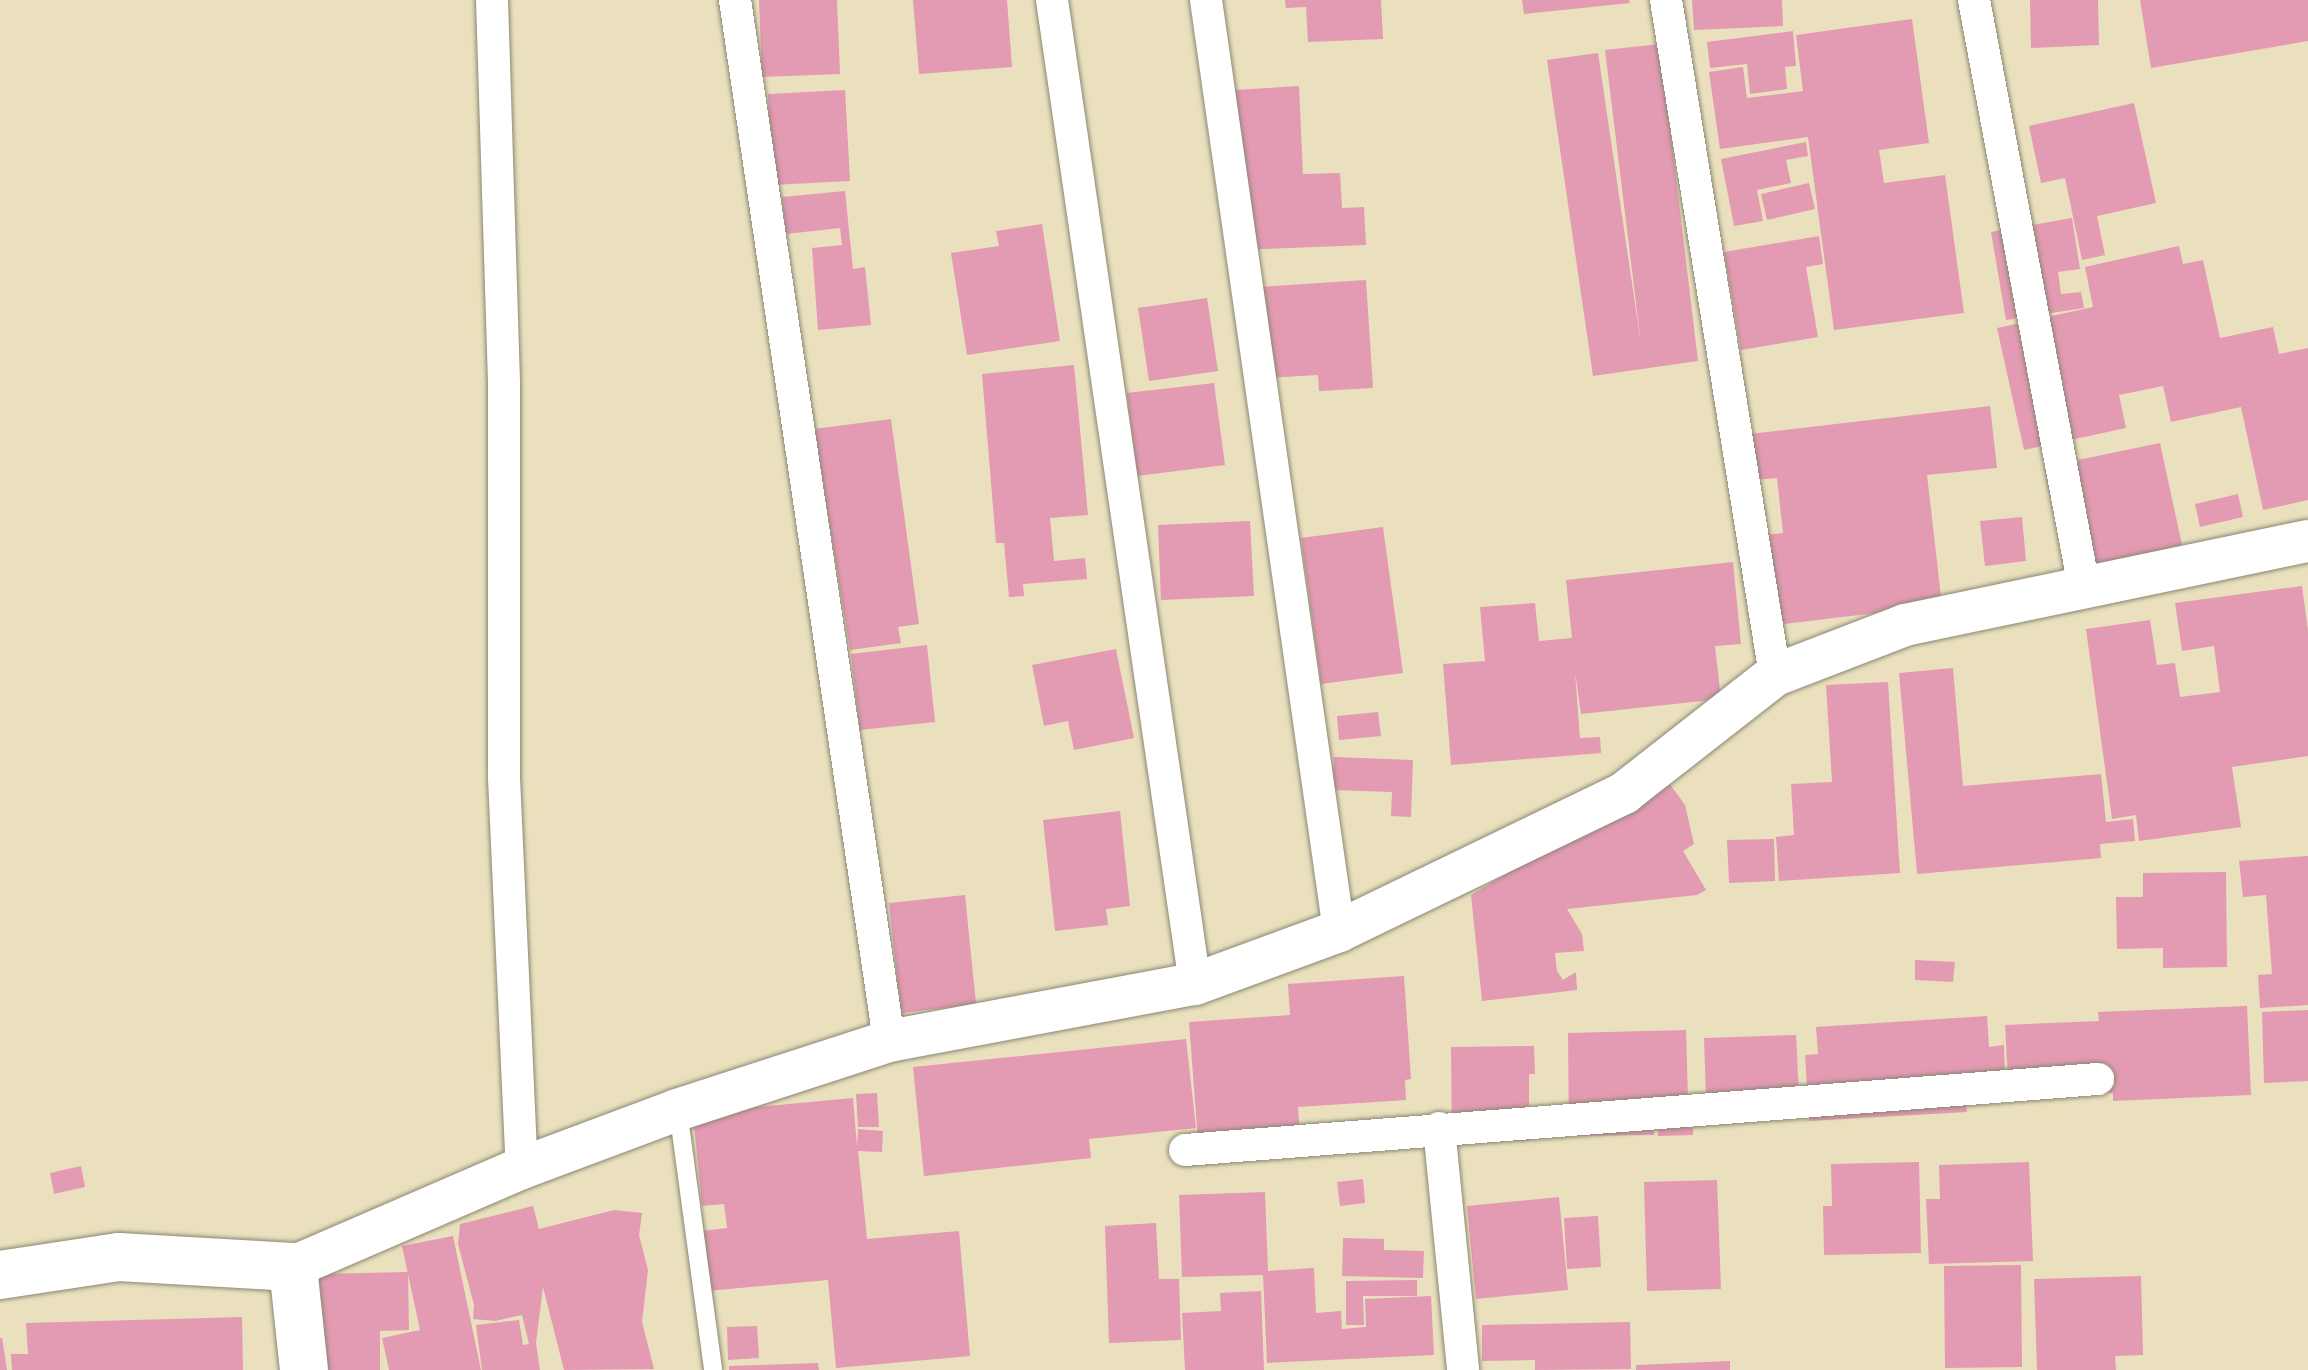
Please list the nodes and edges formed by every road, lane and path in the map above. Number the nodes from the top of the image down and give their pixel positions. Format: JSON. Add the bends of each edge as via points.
{"nodes":[{"id":1,"x":492,"y":0,"type":"edge"},
{"id":2,"x":735,"y":0,"type":"edge"},
{"id":3,"x":1052,"y":0,"type":"edge"},
{"id":4,"x":1206,"y":0,"type":"edge"},
{"id":5,"x":1666,"y":0,"type":"edge"},
{"id":6,"x":1974,"y":0,"type":"edge"},
{"id":7,"x":2308,"y":541,"type":"edge"},
{"id":8,"x":2084,"y":587,"type":"junction"},
{"id":9,"x":1776,"y":676,"type":"junction"},
{"id":10,"x":1340,"y":932,"type":"junction"},
{"id":11,"x":1195,"y":984,"type":"junction"},
{"id":12,"x":888,"y":1041,"type":"junction"},
{"id":13,"x":2098,"y":1079,"type":"dead end"},
{"id":14,"x":678,"y":1110,"type":"junction"},
{"id":15,"x":1439,"y":1128,"type":"junction"},
{"id":16,"x":1185,"y":1150,"type":"dead end"},
{"id":17,"x":522,"y":1168,"type":"junction"},
{"id":18,"x":294,"y":1266,"type":"junction"},
{"id":19,"x":0,"y":1274,"type":"edge"},
{"id":20,"x":304,"y":1370,"type":"edge"},
{"id":21,"x":712,"y":1370,"type":"edge"},
{"id":22,"x":1463,"y":1370,"type":"edge"}],
"edges":[{"from":1,"to":17,"type":"street","via":[[504,384],[504,778]]},
{"from":2,"to":12,"type":"street"},
{"from":3,"to":11,"type":"street"},
{"from":4,"to":10,"type":"street"},
{"from":5,"to":9,"type":"street"},
{"from":6,"to":8,"type":"street"},
{"from":7,"to":8,"type":"street"},
{"from":8,"to":9,"type":"street","via":[[1906,625]]},
{"from":9,"to":10,"type":"street","via":[[1624,793]]},
{"from":10,"to":11,"type":"street"},
{"from":11,"to":12,"type":"street"},
{"from":12,"to":14,"type":"street"},
{"from":13,"to":15,"type":"street"},
{"from":14,"to":17,"type":"street"},
{"from":14,"to":21,"type":"lane"},
{"from":15,"to":16,"type":"street"},
{"from":15,"to":22,"type":"street"},
{"from":17,"to":18,"type":"street"},
{"from":18,"to":19,"type":"main road","via":[[119,1258]]},
{"from":18,"to":20,"type":"main road"}]}
